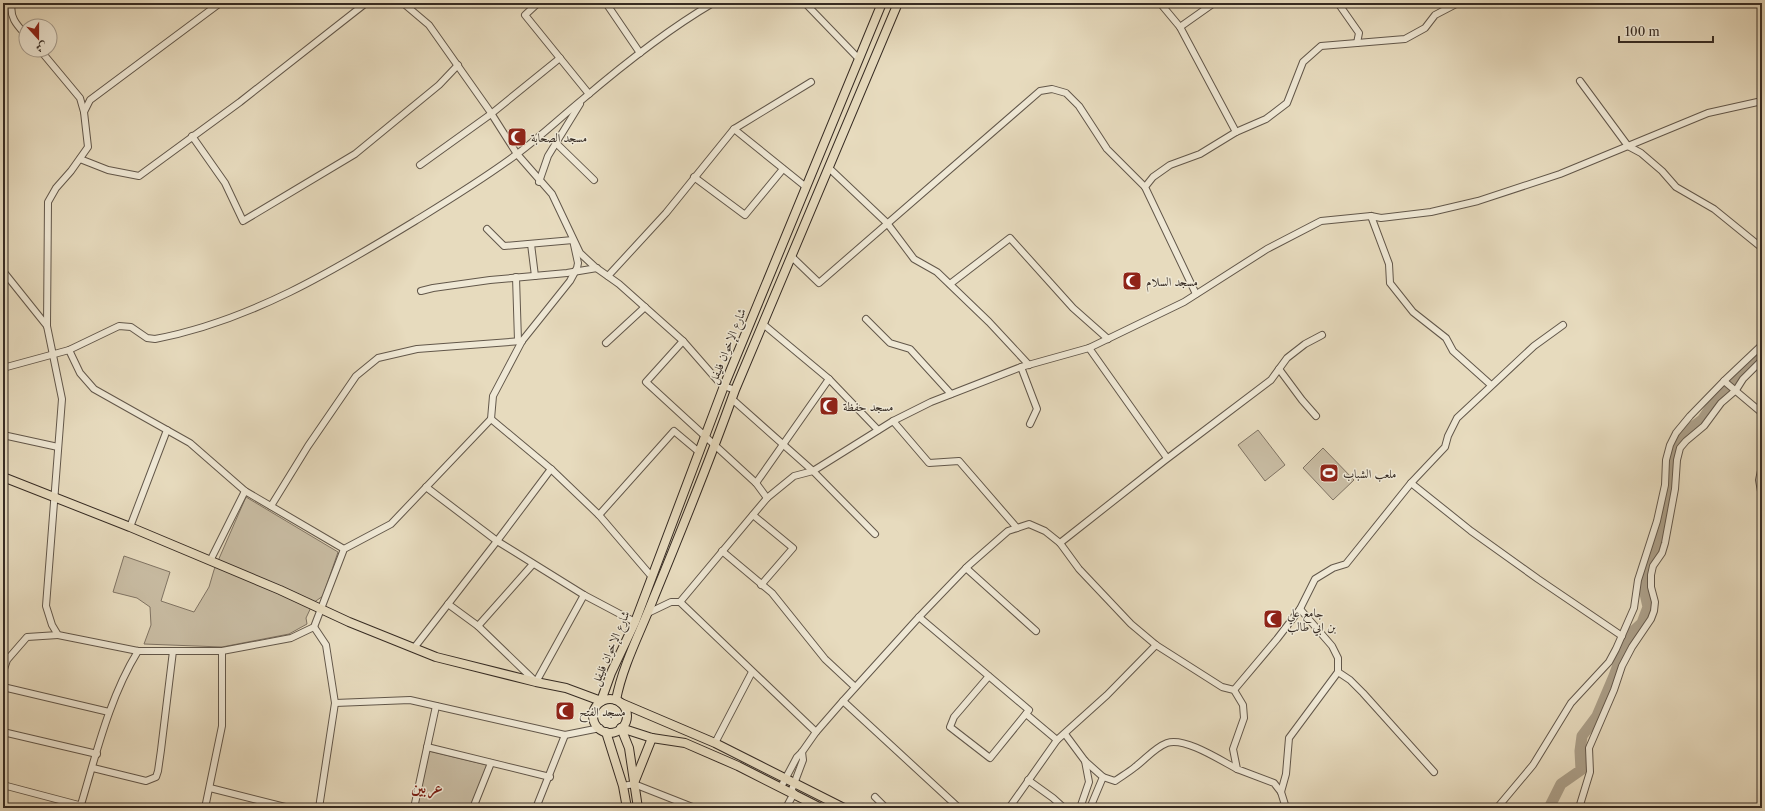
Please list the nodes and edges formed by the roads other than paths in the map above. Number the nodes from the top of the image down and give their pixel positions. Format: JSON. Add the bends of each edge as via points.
{"nodes":[{"id":1,"x":12,"y":3,"type":"edge"},
{"id":2,"x":220,"y":3,"type":"edge"},
{"id":3,"x":366,"y":3,"type":"edge"},
{"id":4,"x":403,"y":3,"type":"edge"},
{"id":5,"x":538,"y":3,"type":"edge"},
{"id":6,"x":606,"y":3,"type":"edge"},
{"id":7,"x":713,"y":3,"type":"edge"},
{"id":8,"x":805,"y":3,"type":"edge"},
{"id":9,"x":882,"y":3,"type":"edge"},
{"id":10,"x":898,"y":3,"type":"edge"},
{"id":11,"x":1160,"y":3,"type":"edge"},
{"id":12,"x":1214,"y":3,"type":"edge"},
{"id":13,"x":1338,"y":3,"type":"edge"},
{"id":14,"x":1458,"y":3,"type":"edge"},
{"id":15,"x":18,"y":25,"type":"edge"},
{"id":16,"x":1180,"y":27,"type":"junction"},
{"id":17,"x":1357,"y":43,"type":"junction"},
{"id":18,"x":640,"y":53,"type":"junction"},
{"id":19,"x":47,"y":58,"type":"edge"},
{"id":20,"x":560,"y":58,"type":"junction"},
{"id":21,"x":859,"y":58,"type":"junction"},
{"id":22,"x":458,"y":65,"type":"junction"},
{"id":23,"x":811,"y":82,"type":"dead end"},
{"id":24,"x":1580,"y":82,"type":"dead end"},
{"id":25,"x":586,"y":96,"type":"junction"},
{"id":26,"x":1762,"y":101,"type":"edge"},
{"id":27,"x":84,"y":112,"type":"junction"},
{"id":28,"x":491,"y":114,"type":"junction"},
{"id":29,"x":734,"y":129,"type":"junction"},
{"id":30,"x":1236,"y":132,"type":"junction"},
{"id":31,"x":192,"y":136,"type":"junction"},
{"id":32,"x":556,"y":143,"type":"junction"},
{"id":33,"x":1628,"y":146,"type":"junction"},
{"id":34,"x":518,"y":154,"type":"junction"},
{"id":35,"x":80,"y":159,"type":"junction"},
{"id":36,"x":420,"y":165,"type":"dead end"},
{"id":37,"x":829,"y":168,"type":"junction"},
{"id":38,"x":783,"y":169,"type":"junction"},
{"id":39,"x":694,"y":177,"type":"junction"},
{"id":40,"x":594,"y":180,"type":"dead end"},
{"id":41,"x":539,"y":182,"type":"junction"},
{"id":42,"x":806,"y":187,"type":"junction"},
{"id":43,"x":1145,"y":187,"type":"junction"},
{"id":44,"x":1371,"y":216,"type":"junction"},
{"id":45,"x":887,"y":223,"type":"junction"},
{"id":46,"x":486,"y":230,"type":"dead end"},
{"id":47,"x":573,"y":240,"type":"junction"},
{"id":48,"x":531,"y":244,"type":"junction"},
{"id":49,"x":1762,"y":248,"type":"edge"},
{"id":50,"x":792,"y":257,"type":"junction"},
{"id":51,"x":598,"y":268,"type":"junction"},
{"id":52,"x":3,"y":271,"type":"edge"},
{"id":53,"x":575,"y":271,"type":"junction"},
{"id":54,"x":535,"y":276,"type":"junction"},
{"id":55,"x":608,"y":276,"type":"junction"},
{"id":56,"x":516,"y":277,"type":"junction"},
{"id":57,"x":950,"y":284,"type":"junction"},
{"id":58,"x":421,"y":291,"type":"dead end"},
{"id":59,"x":1196,"y":294,"type":"junction"},
{"id":60,"x":645,"y":307,"type":"junction"},
{"id":61,"x":866,"y":319,"type":"dead end"},
{"id":62,"x":763,"y":324,"type":"junction"},
{"id":63,"x":1563,"y":325,"type":"dead end"},
{"id":64,"x":47,"y":326,"type":"junction"},
{"id":65,"x":1322,"y":335,"type":"dead end"},
{"id":66,"x":1108,"y":338,"type":"junction"},
{"id":67,"x":520,"y":341,"type":"junction"},
{"id":68,"x":606,"y":342,"type":"dead end"},
{"id":69,"x":684,"y":342,"type":"junction"},
{"id":70,"x":1762,"y":345,"type":"edge"},
{"id":71,"x":1089,"y":348,"type":"junction"},
{"id":72,"x":70,"y":350,"type":"junction"},
{"id":73,"x":53,"y":354,"type":"junction"},
{"id":74,"x":1762,"y":360,"type":"edge"},
{"id":75,"x":1029,"y":364,"type":"junction"},
{"id":76,"x":1021,"y":367,"type":"junction"},
{"id":77,"x":3,"y":368,"type":"edge"},
{"id":78,"x":1279,"y":369,"type":"junction"},
{"id":79,"x":829,"y":379,"type":"junction"},
{"id":80,"x":1724,"y":381,"type":"junction"},
{"id":81,"x":724,"y":386,"type":"junction"},
{"id":82,"x":1491,"y":386,"type":"junction"},
{"id":83,"x":735,"y":390,"type":"junction"},
{"id":84,"x":1736,"y":390,"type":"junction"},
{"id":85,"x":951,"y":394,"type":"junction"},
{"id":86,"x":732,"y":399,"type":"junction"},
{"id":87,"x":1762,"y":413,"type":"edge"},
{"id":88,"x":1316,"y":416,"type":"dead end"},
{"id":89,"x":492,"y":419,"type":"junction"},
{"id":90,"x":893,"y":421,"type":"junction"},
{"id":91,"x":1030,"y":424,"type":"dead end"},
{"id":92,"x":167,"y":430,"type":"junction"},
{"id":93,"x":878,"y":430,"type":"junction"},
{"id":94,"x":705,"y":434,"type":"junction"},
{"id":95,"x":3,"y":435,"type":"edge"},
{"id":96,"x":784,"y":444,"type":"junction"},
{"id":97,"x":715,"y":446,"type":"junction"},
{"id":98,"x":58,"y":447,"type":"junction"},
{"id":99,"x":698,"y":452,"type":"junction"},
{"id":100,"x":1168,"y":458,"type":"junction"},
{"id":101,"x":1762,"y":466,"type":"edge"},
{"id":102,"x":551,"y":469,"type":"junction"},
{"id":103,"x":813,"y":471,"type":"junction"},
{"id":104,"x":3,"y":476,"type":"edge"},
{"id":105,"x":756,"y":483,"type":"junction"},
{"id":106,"x":1411,"y":483,"type":"junction"},
{"id":107,"x":426,"y":487,"type":"junction"},
{"id":108,"x":244,"y":491,"type":"junction"},
{"id":109,"x":54,"y":497,"type":"junction"},
{"id":110,"x":1762,"y":497,"type":"edge"},
{"id":111,"x":767,"y":498,"type":"junction"},
{"id":112,"x":271,"y":506,"type":"junction"},
{"id":113,"x":753,"y":514,"type":"junction"},
{"id":114,"x":599,"y":515,"type":"junction"},
{"id":115,"x":130,"y":527,"type":"junction"},
{"id":116,"x":1017,"y":528,"type":"junction"},
{"id":117,"x":875,"y":534,"type":"dead end"},
{"id":118,"x":497,"y":541,"type":"junction"},
{"id":119,"x":1060,"y":543,"type":"junction"},
{"id":120,"x":344,"y":549,"type":"junction"},
{"id":121,"x":722,"y":551,"type":"junction"},
{"id":122,"x":210,"y":561,"type":"junction"},
{"id":123,"x":533,"y":564,"type":"junction"},
{"id":124,"x":966,"y":568,"type":"junction"},
{"id":125,"x":652,"y":577,"type":"junction"},
{"id":126,"x":761,"y":585,"type":"junction"},
{"id":127,"x":584,"y":596,"type":"junction"},
{"id":128,"x":680,"y":602,"type":"junction"},
{"id":129,"x":448,"y":604,"type":"junction"},
{"id":130,"x":321,"y":609,"type":"junction"},
{"id":131,"x":1300,"y":609,"type":"junction"},
{"id":132,"x":648,"y":614,"type":"junction"},
{"id":133,"x":919,"y":617,"type":"junction"},
{"id":134,"x":635,"y":622,"type":"junction"},
{"id":135,"x":314,"y":626,"type":"junction"},
{"id":136,"x":478,"y":626,"type":"junction"},
{"id":137,"x":1036,"y":631,"type":"dead end"},
{"id":138,"x":58,"y":634,"type":"junction"},
{"id":139,"x":1622,"y":636,"type":"junction"},
{"id":140,"x":1156,"y":645,"type":"junction"},
{"id":141,"x":414,"y":648,"type":"junction"},
{"id":142,"x":138,"y":650,"type":"junction"},
{"id":143,"x":173,"y":651,"type":"junction"},
{"id":144,"x":222,"y":651,"type":"junction"},
{"id":145,"x":1608,"y":662,"type":"junction"},
{"id":146,"x":1622,"y":666,"type":"junction"},
{"id":147,"x":3,"y":672,"type":"edge"},
{"id":148,"x":752,"y":672,"type":"junction"},
{"id":149,"x":1338,"y":672,"type":"junction"},
{"id":150,"x":990,"y":676,"type":"junction"},
{"id":151,"x":536,"y":682,"type":"junction"},
{"id":152,"x":3,"y":687,"type":"edge"},
{"id":153,"x":855,"y":687,"type":"junction"},
{"id":154,"x":1234,"y":690,"type":"junction"},
{"id":155,"x":601,"y":701,"type":"junction"},
{"id":156,"x":618,"y":701,"type":"junction"},
{"id":157,"x":843,"y":701,"type":"junction"},
{"id":158,"x":335,"y":703,"type":"junction"},
{"id":159,"x":436,"y":706,"type":"junction"},
{"id":160,"x":109,"y":712,"type":"junction"},
{"id":161,"x":1026,"y":714,"type":"junction"},
{"id":162,"x":621,"y":728,"type":"junction"},
{"id":163,"x":603,"y":730,"type":"junction"},
{"id":164,"x":3,"y":732,"type":"edge"},
{"id":165,"x":816,"y":732,"type":"junction"},
{"id":166,"x":1065,"y":734,"type":"junction"},
{"id":167,"x":565,"y":735,"type":"junction"},
{"id":168,"x":652,"y":738,"type":"junction"},
{"id":169,"x":1057,"y":740,"type":"junction"},
{"id":170,"x":714,"y":743,"type":"junction"},
{"id":171,"x":427,"y":747,"type":"junction"},
{"id":172,"x":802,"y":752,"type":"junction"},
{"id":173,"x":97,"y":754,"type":"junction"},
{"id":174,"x":1085,"y":761,"type":"junction"},
{"id":175,"x":491,"y":763,"type":"junction"},
{"id":176,"x":93,"y":768,"type":"junction"},
{"id":177,"x":1237,"y":769,"type":"junction"},
{"id":178,"x":1434,"y":772,"type":"dead end"},
{"id":179,"x":550,"y":777,"type":"junction"},
{"id":180,"x":1103,"y":777,"type":"junction"},
{"id":181,"x":786,"y":778,"type":"junction"},
{"id":182,"x":1028,"y":780,"type":"junction"},
{"id":183,"x":796,"y":783,"type":"junction"},
{"id":184,"x":634,"y":784,"type":"junction"},
{"id":185,"x":3,"y":785,"type":"edge"},
{"id":186,"x":623,"y":786,"type":"junction"},
{"id":187,"x":781,"y":787,"type":"junction"},
{"id":188,"x":210,"y":788,"type":"junction"},
{"id":189,"x":793,"y":792,"type":"junction"},
{"id":190,"x":1281,"y":792,"type":"junction"},
{"id":191,"x":875,"y":797,"type":"dead end"},
{"id":192,"x":832,"y":805,"type":"edge"},
{"id":193,"x":950,"y":805,"type":"edge"},
{"id":194,"x":81,"y":806,"type":"edge"},
{"id":195,"x":90,"y":808,"type":"edge"},
{"id":196,"x":205,"y":808,"type":"edge"},
{"id":197,"x":289,"y":808,"type":"edge"},
{"id":198,"x":319,"y":808,"type":"edge"},
{"id":199,"x":414,"y":808,"type":"edge"},
{"id":200,"x":473,"y":808,"type":"edge"},
{"id":201,"x":536,"y":808,"type":"edge"},
{"id":202,"x":627,"y":808,"type":"edge"},
{"id":203,"x":638,"y":808,"type":"edge"},
{"id":204,"x":695,"y":808,"type":"edge"},
{"id":205,"x":786,"y":808,"type":"edge"},
{"id":206,"x":821,"y":808,"type":"edge"},
{"id":207,"x":844,"y":808,"type":"edge"},
{"id":208,"x":886,"y":808,"type":"edge"},
{"id":209,"x":959,"y":808,"type":"edge"},
{"id":210,"x":1009,"y":808,"type":"edge"},
{"id":211,"x":1064,"y":808,"type":"edge"},
{"id":212,"x":1080,"y":808,"type":"edge"},
{"id":213,"x":1090,"y":808,"type":"edge"},
{"id":214,"x":1286,"y":808,"type":"edge"},
{"id":215,"x":1498,"y":808,"type":"edge"},
{"id":216,"x":1578,"y":808,"type":"edge"}],
"edges":[{"from":1,"to":15,"type":"street","via":[[10,10]]},
{"from":2,"to":27,"type":"street","via":[[90,100]]},
{"from":3,"to":31,"type":"street","via":[[240,102]]},
{"from":4,"to":22,"type":"street","via":[[428,25]]},
{"from":5,"to":20,"type":"street","via":[[525,15]]},
{"from":6,"to":18,"type":"street"},
{"from":7,"to":18,"type":"street","via":[[674,27]]},
{"from":8,"to":21,"type":"street"},
{"from":9,"to":21,"type":"main road","name":"شارع الإخوان فليفل"},
{"from":10,"to":37,"type":"main road","name":"شارع الإخوان فليفل"},
{"from":11,"to":16,"type":"street"},
{"from":12,"to":16,"type":"street"},
{"from":13,"to":17,"type":"street","via":[[1359,33]]},
{"from":14,"to":17,"type":"street","via":[[1435,15],[1425,28],[1405,39]]},
{"from":16,"to":30,"type":"street"},
{"from":17,"to":30,"type":"street","via":[[1321,46],[1303,62],[1286,104],[1266,119]]},
{"from":18,"to":25,"type":"street"},
{"from":19,"to":27,"type":"street","via":[[80,98]]},
{"from":20,"to":25,"type":"street"},
{"from":20,"to":28,"type":"street"},
{"from":21,"to":42,"type":"main road","name":"شارع الإخوان فليفل"},
{"from":22,"to":28,"type":"street"},
{"from":22,"to":31,"type":"street","via":[[439,86],[355,154],[243,221],[225,183]]},
{"from":23,"to":29,"type":"street"},
{"from":24,"to":33,"type":"street"},
{"from":25,"to":32,"type":"street"},
{"from":25,"to":34,"type":"street"},
{"from":26,"to":33,"type":"street","via":[[1708,113]]},
{"from":27,"to":35,"type":"street","via":[[88,147]]},
{"from":28,"to":34,"type":"street"},
{"from":28,"to":36,"type":"street"},
{"from":29,"to":38,"type":"street"},
{"from":29,"to":39,"type":"street"},
{"from":30,"to":43,"type":"street","via":[[1200,154],[1170,165],[1153,177]]},
{"from":31,"to":35,"type":"street","via":[[139,176],[108,170]]},
{"from":32,"to":40,"type":"street"},
{"from":32,"to":41,"type":"street"},
{"from":33,"to":44,"type":"street","via":[[1560,174],[1478,201],[1432,212],[1381,218]]},
{"from":33,"to":49,"type":"street","via":[[1641,153],[1676,186],[1714,209]]},
{"from":34,"to":41,"type":"street"},
{"from":34,"to":72,"type":"street","via":[[441,205],[326,274],[239,315],[155,339],[147,338],[130,327],[119,326]]},
{"from":35,"to":64,"type":"street","via":[[48,202]]},
{"from":37,"to":45,"type":"street"},
{"from":37,"to":50,"type":"main road","name":"شارع الإخوان فليفل"},
{"from":38,"to":39,"type":"street","via":[[745,215]]},
{"from":38,"to":42,"type":"street"},
{"from":39,"to":55,"type":"street","via":[[666,213]]},
{"from":41,"to":47,"type":"street","via":[[552,194]]},
{"from":42,"to":81,"type":"main road","name":"شارع الإخوان فليفل"},
{"from":43,"to":45,"type":"street","via":[[1107,149],[1080,106],[1066,93],[1052,89],[1040,91]]},
{"from":43,"to":59,"type":"street"},
{"from":44,"to":59,"type":"street","via":[[1321,221],[1267,249]]},
{"from":44,"to":82,"type":"street","via":[[1389,264],[1390,283],[1412,312],[1446,338],[1453,351]]},
{"from":45,"to":50,"type":"street","via":[[819,282]]},
{"from":45,"to":57,"type":"street","via":[[914,259],[937,272]]},
{"from":46,"to":48,"type":"street","via":[[504,246]]},
{"from":47,"to":48,"type":"street"},
{"from":47,"to":51,"type":"street","via":[[580,253]]},
{"from":47,"to":53,"type":"street","via":[[578,263]]},
{"from":48,"to":54,"type":"street"},
{"from":50,"to":62,"type":"main road","name":"شارع الإخوان فليفل"},
{"from":51,"to":53,"type":"street"},
{"from":51,"to":55,"type":"street"},
{"from":52,"to":64,"type":"street"},
{"from":53,"to":54,"type":"street"},
{"from":53,"to":67,"type":"street","via":[[570,281]]},
{"from":54,"to":56,"type":"street"},
{"from":55,"to":60,"type":"street"},
{"from":56,"to":58,"type":"street"},
{"from":56,"to":67,"type":"street"},
{"from":57,"to":66,"type":"street","via":[[1010,238],[1073,308]]},
{"from":57,"to":75,"type":"street"},
{"from":59,"to":66,"type":"street"},
{"from":60,"to":68,"type":"street"},
{"from":60,"to":69,"type":"street"},
{"from":61,"to":85,"type":"street","via":[[890,344],[910,349]]},
{"from":62,"to":79,"type":"street"},
{"from":62,"to":83,"type":"main road","name":"شارع الإخوان فليفل"},
{"from":63,"to":82,"type":"street","via":[[1534,346]]},
{"from":64,"to":73,"type":"street"},
{"from":65,"to":78,"type":"street","via":[[1287,358]]},
{"from":66,"to":71,"type":"street"},
{"from":67,"to":89,"type":"street","via":[[493,396]]},
{"from":67,"to":112,"type":"street","via":[[417,350],[378,358],[356,376]]},
{"from":69,"to":81,"type":"street"},
{"from":69,"to":94,"type":"street","via":[[646,382]]},
{"from":70,"to":80,"type":"street"},
{"from":71,"to":75,"type":"street"},
{"from":71,"to":100,"type":"street"},
{"from":72,"to":73,"type":"street"},
{"from":72,"to":92,"type":"street","via":[[80,373],[94,389]]},
{"from":73,"to":77,"type":"street"},
{"from":73,"to":98,"type":"street","via":[[62,399]]},
{"from":74,"to":84,"type":"street"},
{"from":75,"to":76,"type":"street"},
{"from":76,"to":85,"type":"street"},
{"from":76,"to":91,"type":"street","via":[[1037,409]]},
{"from":78,"to":88,"type":"street"},
{"from":78,"to":100,"type":"street","via":[[1271,380]]},
{"from":79,"to":93,"type":"street"},
{"from":79,"to":96,"type":"street"},
{"from":80,"to":84,"type":"street"},
{"from":80,"to":139,"type":"street","via":[[1690,416],[1670,445],[1657,521],[1638,580],[1634,608]]},
{"from":81,"to":83,"type":"street"},
{"from":81,"to":94,"type":"main road","name":"شارع الإخوان فليفل"},
{"from":82,"to":106,"type":"street","via":[[1457,418],[1445,446]]},
{"from":83,"to":86,"type":"main road","name":"شارع الإخوان فليفل"},
{"from":84,"to":87,"type":"street"},
{"from":84,"to":146,"type":"street","via":[[1720,403],[1704,426],[1680,448],[1665,543],[1651,575],[1654,611]]},
{"from":85,"to":90,"type":"street"},
{"from":86,"to":96,"type":"street"},
{"from":86,"to":97,"type":"main road","name":"شارع الإخوان فليفل"},
{"from":89,"to":102,"type":"street"},
{"from":89,"to":107,"type":"street"},
{"from":90,"to":93,"type":"street"},
{"from":90,"to":116,"type":"street","via":[[929,463],[959,461]]},
{"from":92,"to":108,"type":"street","via":[[190,443]]},
{"from":92,"to":115,"type":"street"},
{"from":93,"to":103,"type":"street"},
{"from":94,"to":97,"type":"street"},
{"from":94,"to":99,"type":"main road","name":"شارع الإخوان فليفل"},
{"from":95,"to":98,"type":"street"},
{"from":96,"to":103,"type":"street"},
{"from":96,"to":105,"type":"street"},
{"from":97,"to":105,"type":"street"},
{"from":97,"to":132,"type":"main road","name":"شارع الإخوان فليفل"},
{"from":98,"to":109,"type":"street"},
{"from":99,"to":114,"type":"street","via":[[674,431]]},
{"from":99,"to":125,"type":"main road","name":"شارع الإخوان فليفل"},
{"from":100,"to":119,"type":"street"},
{"from":101,"to":110,"type":"street"},
{"from":102,"to":114,"type":"street"},
{"from":102,"to":118,"type":"street"},
{"from":103,"to":111,"type":"street","via":[[794,476]]},
{"from":103,"to":117,"type":"street"},
{"from":104,"to":109,"type":"main road"},
{"from":105,"to":111,"type":"street"},
{"from":106,"to":131,"type":"street","via":[[1346,564],[1333,568],[1315,579]]},
{"from":106,"to":139,"type":"street","via":[[1471,531]]},
{"from":107,"to":118,"type":"street"},
{"from":107,"to":120,"type":"street","via":[[391,524]]},
{"from":108,"to":112,"type":"street"},
{"from":108,"to":122,"type":"street"},
{"from":109,"to":115,"type":"main road"},
{"from":109,"to":138,"type":"street","via":[[46,606]]},
{"from":111,"to":113,"type":"street"},
{"from":112,"to":120,"type":"street"},
{"from":113,"to":121,"type":"street"},
{"from":113,"to":126,"type":"street","via":[[793,548]]},
{"from":114,"to":125,"type":"street"},
{"from":115,"to":122,"type":"main road"},
{"from":116,"to":119,"type":"street","via":[[1029,524],[1045,531]]},
{"from":116,"to":124,"type":"street","via":[[1008,531]]},
{"from":118,"to":123,"type":"street"},
{"from":118,"to":129,"type":"street"},
{"from":119,"to":140,"type":"street","via":[[1078,569]]},
{"from":120,"to":130,"type":"street"},
{"from":121,"to":126,"type":"street"},
{"from":121,"to":128,"type":"street"},
{"from":122,"to":130,"type":"main road"},
{"from":123,"to":127,"type":"street"},
{"from":123,"to":136,"type":"street"},
{"from":124,"to":133,"type":"street"},
{"from":124,"to":137,"type":"street"},
{"from":125,"to":134,"type":"main road","name":"شارع الإخوان فليفل"},
{"from":126,"to":153,"type":"street","via":[[772,593],[825,659]]},
{"from":127,"to":134,"type":"street"},
{"from":127,"to":151,"type":"street"},
{"from":128,"to":132,"type":"street","via":[[671,602]]},
{"from":128,"to":148,"type":"street"},
{"from":129,"to":136,"type":"street"},
{"from":129,"to":141,"type":"street"},
{"from":130,"to":135,"type":"street"},
{"from":130,"to":141,"type":"main road"},
{"from":131,"to":149,"type":"street","via":[[1332,646],[1338,658]]},
{"from":131,"to":154,"type":"street"},
{"from":132,"to":156,"type":"main road","name":"شارع الإخوان فليفل","via":[[620,679]]},
{"from":133,"to":150,"type":"street"},
{"from":133,"to":153,"type":"street"},
{"from":134,"to":155,"type":"main road","name":"شارع الإخوان فليفل","via":[[604,688]]},
{"from":135,"to":144,"type":"street","via":[[291,638]]},
{"from":135,"to":158,"type":"street","via":[[326,645]]},
{"from":136,"to":151,"type":"street"},
{"from":138,"to":142,"type":"street"},
{"from":138,"to":147,"type":"street","via":[[27,637],[7,660]]},
{"from":139,"to":145,"type":"street"},
{"from":140,"to":154,"type":"street","via":[[1222,687]]},
{"from":140,"to":166,"type":"street"},
{"from":141,"to":151,"type":"main road","via":[[436,657]]},
{"from":142,"to":143,"type":"street"},
{"from":142,"to":160,"type":"street"},
{"from":143,"to":144,"type":"street"},
{"from":143,"to":176,"type":"street","via":[[156,777],[146,781]]},
{"from":144,"to":188,"type":"street","via":[[222,726]]},
{"from":145,"to":146,"type":"street"},
{"from":145,"to":215,"type":"street","via":[[1571,703],[1533,765]]},
{"from":146,"to":216,"type":"street","via":[[1590,748],[1590,772]]},
{"from":148,"to":165,"type":"street"},
{"from":148,"to":170,"type":"street"},
{"from":149,"to":178,"type":"street","via":[[1363,693]]},
{"from":149,"to":190,"type":"street","via":[[1289,738],[1286,774]]},
{"from":150,"to":161,"type":"street","via":[[1029,710]]},
{"from":150,"to":161,"type":"street","via":[[954,717],[950,727],[990,758]]},
{"from":151,"to":155,"type":"main road","via":[[566,688]]},
{"from":152,"to":160,"type":"street"},
{"from":153,"to":157,"type":"street"},
{"from":154,"to":177,"type":"street","via":[[1243,705],[1244,718],[1233,749]]},
{"from":155,"to":156,"type":"main road"},
{"from":155,"to":163,"type":"main road","via":[[594,711],[594,717],[595,723]]},
{"from":156,"to":162,"type":"main road","via":[[626,708],[627,714]]},
{"from":156,"to":170,"type":"main road"},
{"from":157,"to":165,"type":"street"},
{"from":157,"to":193,"type":"street"},
{"from":158,"to":159,"type":"street","via":[[410,700]]},
{"from":158,"to":198,"type":"street"},
{"from":159,"to":167,"type":"street"},
{"from":159,"to":171,"type":"street"},
{"from":160,"to":173,"type":"street"},
{"from":161,"to":169,"type":"street"},
{"from":162,"to":163,"type":"main road","via":[[616,731]]},
{"from":162,"to":168,"type":"main road"},
{"from":162,"to":184,"type":"main road","via":[[629,748]]},
{"from":163,"to":167,"type":"street"},
{"from":163,"to":186,"type":"main road"},
{"from":164,"to":173,"type":"street"},
{"from":165,"to":172,"type":"street"},
{"from":166,"to":169,"type":"street"},
{"from":166,"to":174,"type":"street"},
{"from":167,"to":179,"type":"street"},
{"from":168,"to":184,"type":"main road"},
{"from":168,"to":187,"type":"main road","via":[[684,743]]},
{"from":169,"to":182,"type":"street"},
{"from":170,"to":181,"type":"main road"},
{"from":171,"to":175,"type":"street"},
{"from":171,"to":199,"type":"street"},
{"from":172,"to":181,"type":"street"},
{"from":172,"to":183,"type":"street","via":[[803,760]]},
{"from":173,"to":176,"type":"street"},
{"from":174,"to":180,"type":"street"},
{"from":174,"to":212,"type":"street","via":[[1089,782]]},
{"from":175,"to":179,"type":"street"},
{"from":175,"to":200,"type":"street"},
{"from":176,"to":194,"type":"street"},
{"from":177,"to":180,"type":"street","via":[[1182,742],[1175,742],[1167,743],[1153,751],[1136,767],[1115,781]]},
{"from":177,"to":190,"type":"street","via":[[1274,783]]},
{"from":179,"to":201,"type":"street"},
{"from":180,"to":213,"type":"street"},
{"from":181,"to":183,"type":"main road"},
{"from":181,"to":187,"type":"street"},
{"from":182,"to":210,"type":"street"},
{"from":182,"to":211,"type":"street"},
{"from":183,"to":189,"type":"street"},
{"from":183,"to":192,"type":"main road"},
{"from":184,"to":186,"type":"street"},
{"from":184,"to":203,"type":"main road"},
{"from":184,"to":204,"type":"street"},
{"from":185,"to":194,"type":"street"},
{"from":186,"to":202,"type":"main road"},
{"from":187,"to":189,"type":"main road"},
{"from":188,"to":196,"type":"street"},
{"from":188,"to":197,"type":"street"},
{"from":189,"to":205,"type":"street"},
{"from":189,"to":206,"type":"main road"},
{"from":190,"to":214,"type":"street"},
{"from":191,"to":208,"type":"street"},
{"from":192,"to":207,"type":"main road"},
{"from":193,"to":209,"type":"street"},
{"from":194,"to":195,"type":"street"}]}
